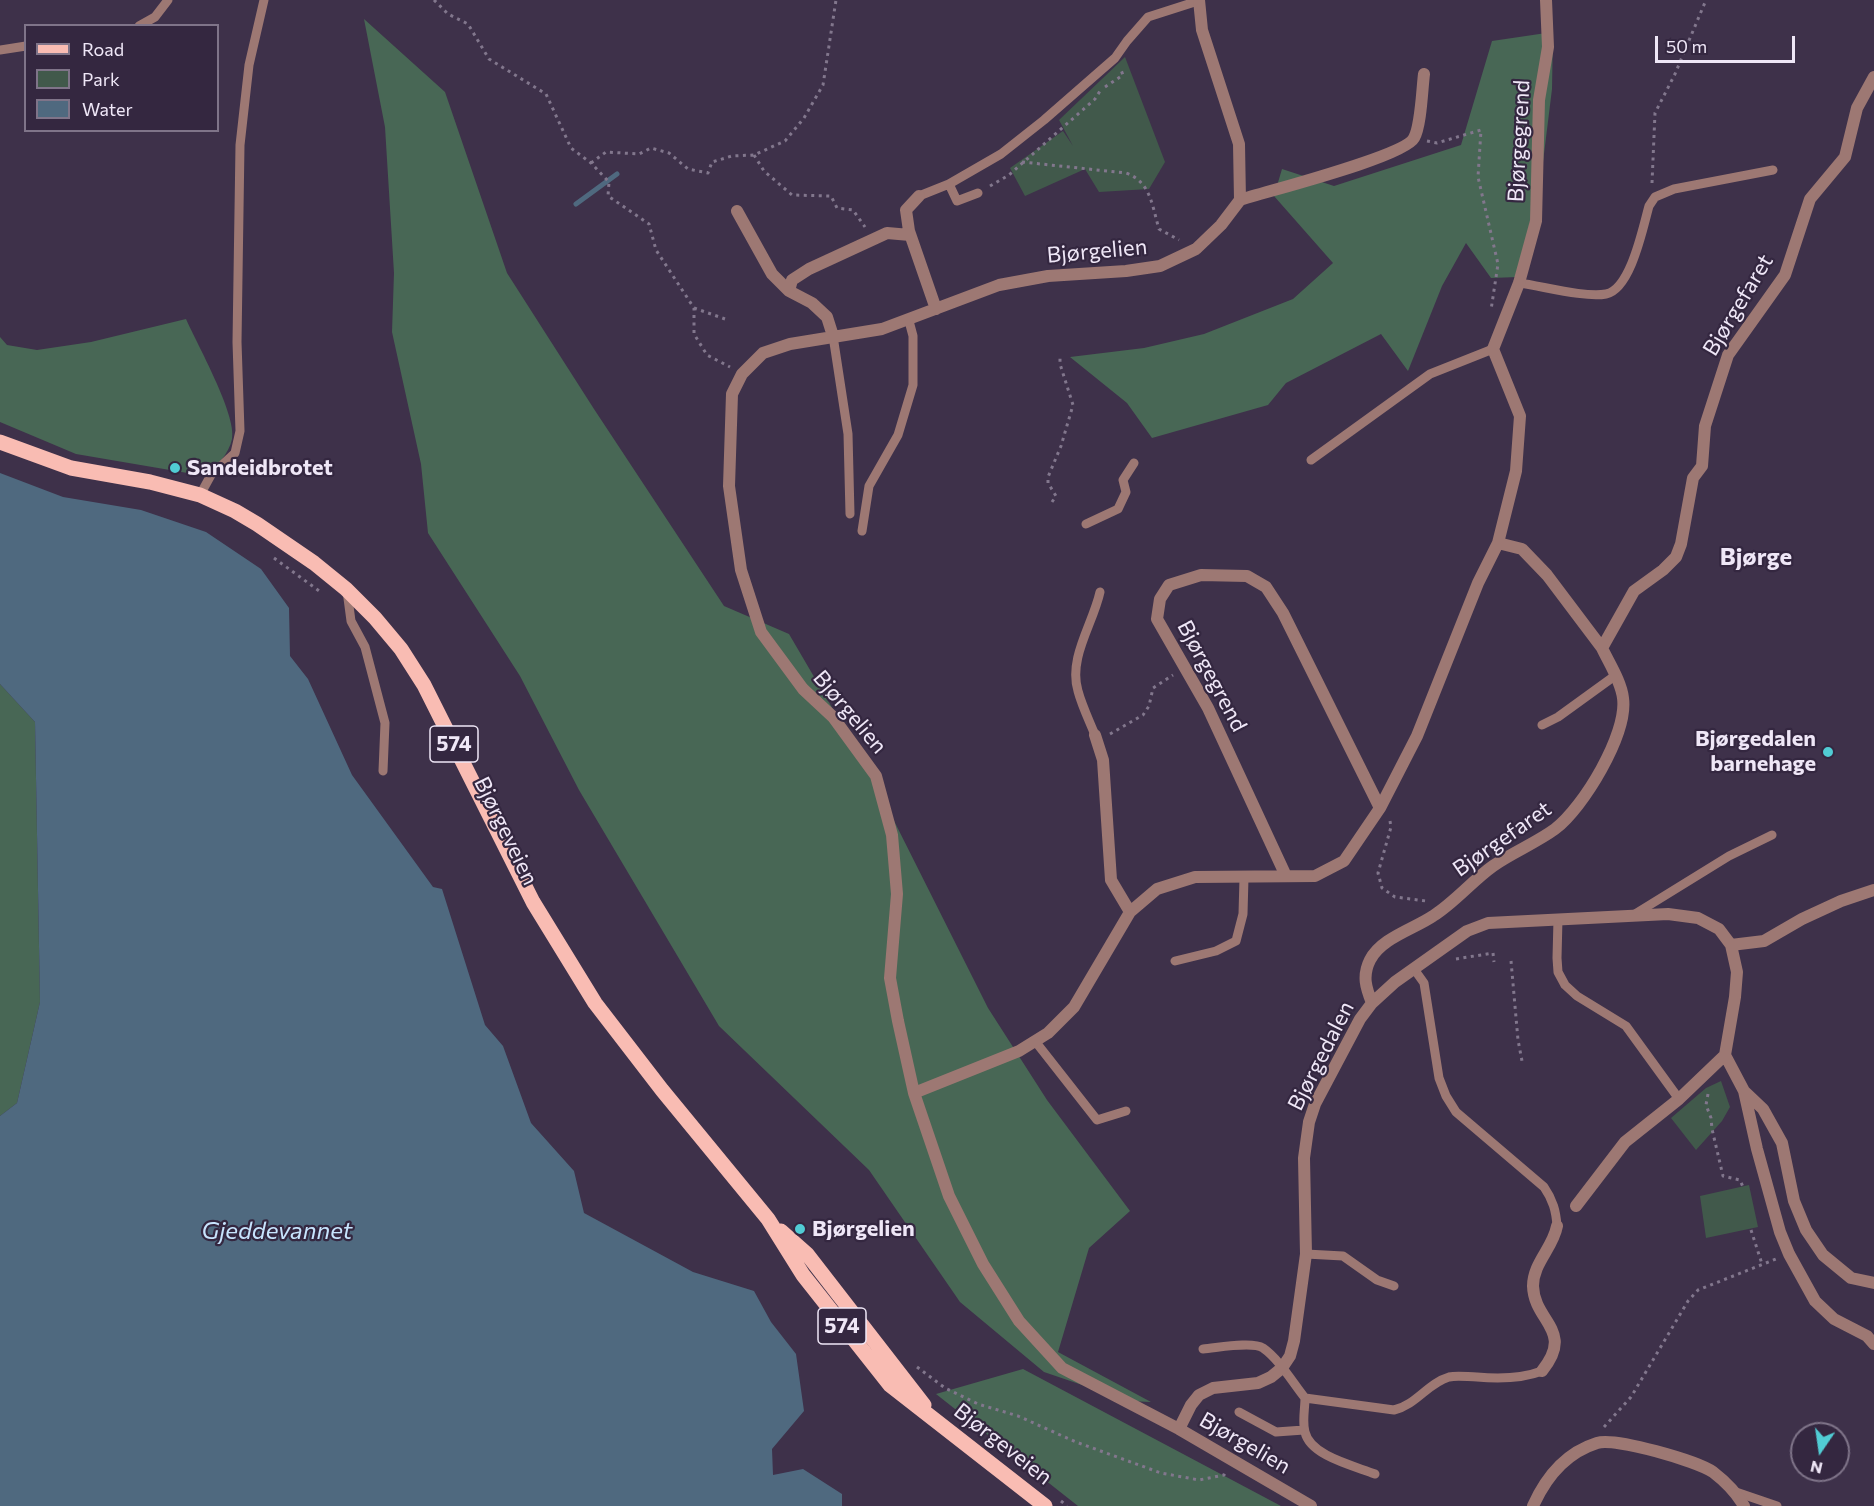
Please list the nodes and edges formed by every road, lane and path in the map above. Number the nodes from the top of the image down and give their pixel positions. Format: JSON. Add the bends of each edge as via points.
{"nodes":[{"id":1,"x":168,"y":0,"type":"edge"},
{"id":2,"x":264,"y":0,"type":"edge"},
{"id":3,"x":434,"y":0,"type":"edge"},
{"id":4,"x":836,"y":0,"type":"edge"},
{"id":5,"x":1546,"y":0,"type":"edge"},
{"id":6,"x":1706,"y":0,"type":"edge"},
{"id":7,"x":1198,"y":1,"type":"edge"},
{"id":8,"x":143,"y":24,"type":"edge"},
{"id":9,"x":24,"y":46,"type":"edge"},
{"id":10,"x":0,"y":50,"type":"edge"},
{"id":11,"x":1115,"y":58,"type":"junction"},
{"id":12,"x":1424,"y":74,"type":"dead end"},
{"id":13,"x":1874,"y":77,"type":"edge"},
{"id":14,"x":1414,"y":138,"type":"junction"},
{"id":15,"x":754,"y":154,"type":"junction"},
{"id":16,"x":1022,"y":162,"type":"junction"},
{"id":17,"x":591,"y":163,"type":"junction"},
{"id":18,"x":1773,"y":170,"type":"dead end"},
{"id":19,"x":949,"y":184,"type":"junction"},
{"id":20,"x":978,"y":193,"type":"joint"},
{"id":21,"x":919,"y":196,"type":"joint"},
{"id":22,"x":1655,"y":197,"type":"junction"},
{"id":23,"x":1240,"y":200,"type":"junction"},
{"id":24,"x":737,"y":211,"type":"dead end"},
{"id":25,"x":875,"y":227,"type":"dead end"},
{"id":26,"x":910,"y":235,"type":"junction"},
{"id":27,"x":1196,"y":249,"type":"junction"},
{"id":28,"x":1519,"y":283,"type":"junction"},
{"id":29,"x":789,"y":291,"type":"junction"},
{"id":30,"x":694,"y":308,"type":"junction"},
{"id":31,"x":936,"y":309,"type":"junction"},
{"id":32,"x":1491,"y":318,"type":"dead end"},
{"id":33,"x":724,"y":319,"type":"dead end"},
{"id":34,"x":909,"y":321,"type":"junction"},
{"id":35,"x":833,"y":336,"type":"junction"},
{"id":36,"x":1493,"y":350,"type":"junction"},
{"id":37,"x":1060,"y":355,"type":"dead end"},
{"id":38,"x":742,"y":374,"type":"junction"},
{"id":39,"x":0,"y":442,"type":"edge"},
{"id":40,"x":1311,"y":460,"type":"dead end"},
{"id":41,"x":1134,"y":464,"type":"dead end"},
{"id":42,"x":200,"y":495,"type":"junction"},
{"id":43,"x":1052,"y":502,"type":"dead end"},
{"id":44,"x":850,"y":514,"type":"dead end"},
{"id":45,"x":1086,"y":524,"type":"dead end"},
{"id":46,"x":862,"y":531,"type":"dead end"},
{"id":47,"x":1498,"y":543,"type":"junction"},
{"id":48,"x":273,"y":556,"type":"dead end"},
{"id":49,"x":346,"y":589,"type":"junction"},
{"id":50,"x":1100,"y":592,"type":"dead end"},
{"id":51,"x":326,"y":595,"type":"dead end"},
{"id":52,"x":1602,"y":648,"type":"junction"},
{"id":53,"x":1185,"y":668,"type":"junction"},
{"id":54,"x":1616,"y":675,"type":"junction"},
{"id":55,"x":1542,"y":725,"type":"dead end"},
{"id":56,"x":1096,"y":738,"type":"junction"},
{"id":57,"x":382,"y":771,"type":"dead end"},
{"id":58,"x":1380,"y":808,"type":"junction"},
{"id":59,"x":1772,"y":835,"type":"dead end"},
{"id":60,"x":1286,"y":876,"type":"junction"},
{"id":61,"x":1244,"y":878,"type":"junction"},
{"id":62,"x":1874,"y":890,"type":"edge"},
{"id":63,"x":1448,"y":904,"type":"junction"},
{"id":64,"x":1130,"y":912,"type":"junction"},
{"id":65,"x":1633,"y":915,"type":"junction"},
{"id":66,"x":1558,"y":919,"type":"junction"},
{"id":67,"x":1731,"y":945,"type":"junction"},
{"id":68,"x":1464,"y":958,"type":"dead end"},
{"id":69,"x":1175,"y":961,"type":"dead end"},
{"id":70,"x":1511,"y":961,"type":"dead end"},
{"id":71,"x":1494,"y":962,"type":"dead end"},
{"id":72,"x":1414,"y":969,"type":"junction"},
{"id":73,"x":1372,"y":1004,"type":"junction"},
{"id":74,"x":1035,"y":1041,"type":"junction"},
{"id":75,"x":1725,"y":1055,"type":"junction"},
{"id":76,"x":1522,"y":1061,"type":"dead end"},
{"id":77,"x":1701,"y":1078,"type":"junction"},
{"id":78,"x":1744,"y":1091,"type":"junction"},
{"id":79,"x":914,"y":1093,"type":"junction"},
{"id":80,"x":1679,"y":1099,"type":"junction"},
{"id":81,"x":1126,"y":1111,"type":"dead end"},
{"id":82,"x":1743,"y":1186,"type":"dead end"},
{"id":83,"x":1576,"y":1206,"type":"dead end"},
{"id":84,"x":1557,"y":1226,"type":"joint"},
{"id":85,"x":1751,"y":1230,"type":"dead end"},
{"id":86,"x":1306,"y":1254,"type":"junction"},
{"id":87,"x":1789,"y":1254,"type":"junction"},
{"id":88,"x":1762,"y":1264,"type":"junction"},
{"id":89,"x":1874,"y":1283,"type":"edge"},
{"id":90,"x":1394,"y":1286,"type":"dead end"},
{"id":91,"x":1874,"y":1344,"type":"edge"},
{"id":92,"x":1203,"y":1349,"type":"dead end"},
{"id":93,"x":911,"y":1359,"type":"dead end"},
{"id":94,"x":1282,"y":1368,"type":"junction"},
{"id":95,"x":1542,"y":1371,"type":"joint"},
{"id":96,"x":1305,"y":1398,"type":"junction"},
{"id":97,"x":1239,"y":1412,"type":"dead end"},
{"id":98,"x":1179,"y":1428,"type":"junction"},
{"id":99,"x":1304,"y":1430,"type":"junction"},
{"id":100,"x":1599,"y":1442,"type":"junction"},
{"id":101,"x":1236,"y":1463,"type":"junction"},
{"id":102,"x":1375,"y":1474,"type":"dead end"},
{"id":103,"x":1736,"y":1492,"type":"junction"},
{"id":104,"x":1052,"y":1502,"type":"edge"},
{"id":105,"x":1067,"y":1506,"type":"edge"},
{"id":106,"x":1311,"y":1506,"type":"edge"},
{"id":107,"x":1533,"y":1506,"type":"edge"},
{"id":108,"x":1744,"y":1506,"type":"edge"},
{"id":109,"x":1777,"y":1506,"type":"edge"}],
"edges":[{"from":1,"to":8,"type":"lane","via":[[155,17]]},
{"from":2,"to":42,"type":"lane","via":[[249,65],[240,145],[240,430],[235,453],[211,475]]},
{"from":3,"to":17,"type":"path","via":[[448,14],[468,24],[489,59],[546,93],[571,148]]},
{"from":4,"to":15,"type":"path","via":[[823,85],[785,141]]},
{"from":5,"to":28,"type":"street","name":"Bjørgegrend","via":[[1548,47],[1539,100],[1536,221]]},
{"from":6,"to":22,"type":"path","via":[[1655,113]]},
{"from":7,"to":11,"type":"lane","via":[[1148,17]]},
{"from":7,"to":23,"type":"street","via":[[1202,30],[1239,144]]},
{"from":9,"to":10,"type":"lane"},
{"from":11,"to":16,"type":"path","via":[[1123,75]]},
{"from":11,"to":19,"type":"lane","via":[[1001,154]]},
{"from":12,"to":14,"type":"street"},
{"from":13,"to":52,"type":"street","name":"Bjørgefaret","via":[[1857,108],[1845,157],[1810,199],[1785,275],[1728,355],[1704,426],[1702,466],[1693,478],[1682,544],[1676,557],[1634,591]]},
{"from":14,"to":23,"type":"street","via":[[1407,147],[1363,163]]},
{"from":14,"to":32,"type":"path","via":[[1437,143],[1481,130],[1478,177],[1498,264]]},
{"from":15,"to":17,"type":"path","via":[[712,162],[708,173],[688,169],[669,153],[651,148],[639,154],[606,153]]},
{"from":15,"to":25,"type":"path","via":[[764,171],[792,195],[831,196],[837,208],[853,210],[865,227]]},
{"from":16,"to":20,"type":"path","via":[[1009,175]]},
{"from":16,"to":27,"type":"path","via":[[1126,173],[1139,178],[1146,186],[1159,229]]},
{"from":17,"to":30,"type":"path","via":[[609,182],[608,196],[649,224],[656,250]]},
{"from":18,"to":22,"type":"lane","via":[[1674,189]]},
{"from":19,"to":20,"type":"lane","via":[[957,201]]},
{"from":19,"to":21,"type":"lane"},
{"from":21,"to":26,"type":"street","via":[[906,210]]},
{"from":22,"to":28,"type":"lane","via":[[1628,272],[1608,294]]},
{"from":23,"to":27,"type":"street","name":"Bjørgelien"},
{"from":24,"to":29,"type":"street","via":[[772,274]]},
{"from":26,"to":29,"type":"street","via":[[887,233],[858,246],[792,280]]},
{"from":26,"to":31,"type":"street"},
{"from":27,"to":31,"type":"street","name":"Bjørgelien","via":[[1160,266],[1048,276],[999,285]]},
{"from":28,"to":36,"type":"street","name":"Bjørgegrend"},
{"from":29,"to":35,"type":"street","via":[[812,303],[827,317]]},
{"from":30,"to":33,"type":"path"},
{"from":30,"to":38,"type":"path","via":[[694,334],[707,355]]},
{"from":31,"to":34,"type":"street","name":"Bjørgelien"},
{"from":34,"to":35,"type":"street","name":"Bjørgelien"},
{"from":34,"to":46,"type":"lane","via":[[914,385],[898,435],[869,486]]},
{"from":35,"to":38,"type":"street","name":"Bjørgelien","via":[[763,353]]},
{"from":35,"to":44,"type":"lane","via":[[848,434]]},
{"from":36,"to":40,"type":"lane","via":[[1430,374]]},
{"from":36,"to":47,"type":"street","via":[[1520,416],[1516,471]]},
{"from":37,"to":43,"type":"path","via":[[1073,405],[1048,477],[1056,496]]},
{"from":38,"to":79,"type":"street","name":"Bjørgelien","via":[[732,394],[729,486],[741,570],[761,632],[803,689],[833,717],[876,776],[892,835],[897,894],[890,978]]},
{"from":39,"to":42,"type":"main road","name":"Bjørgeveien","number":"574","via":[[71,468]]},
{"from":41,"to":45,"type":"lane","via":[[1123,480],[1126,492],[1118,510]]},
{"from":42,"to":49,"type":"main road","name":"Bjørgeveien","number":"574","via":[[257,524]]},
{"from":47,"to":52,"type":"street","name":"Bjørgefaret","via":[[1522,549],[1547,575]]},
{"from":47,"to":58,"type":"street","via":[[1417,736]]},
{"from":48,"to":51,"type":"path"},
{"from":49,"to":57,"type":"lane","via":[[351,621],[365,647],[385,723]]},
{"from":49,"to":104,"type":"main road","name":"Bjørgeveien","number":"574","via":[[388,634],[424,685],[533,902],[595,1003],[662,1090],[768,1219],[807,1254],[934,1418]]},
{"from":50,"to":56,"type":"lane","via":[[1076,670],[1077,689]]},
{"from":52,"to":54,"type":"street","name":"Bjørgefaret"},
{"from":53,"to":56,"type":"path","via":[[1152,688],[1143,715]]},
{"from":53,"to":58,"type":"street","name":"Bjørgegrend","via":[[1157,619],[1160,599],[1169,585],[1201,574],[1247,576],[1266,587],[1283,613]]},
{"from":53,"to":60,"type":"street","name":"Bjørgegrend","via":[[1208,708]]},
{"from":54,"to":55,"type":"lane"},
{"from":54,"to":63,"type":"street","name":"Bjørgefaret","via":[[1623,698],[1622,714],[1613,743],[1587,794],[1570,817],[1554,830],[1492,867]]},
{"from":56,"to":64,"type":"street","via":[[1104,760],[1111,880]]},
{"from":58,"to":60,"type":"street","via":[[1344,861],[1315,876]]},
{"from":58,"to":63,"type":"path","via":[[1389,817],[1391,827],[1378,873],[1382,888],[1395,897]]},
{"from":59,"to":65,"type":"lane","name":"Bjørgedalen","via":[[1729,856]]},
{"from":60,"to":61,"type":"street"},
{"from":61,"to":64,"type":"street","via":[[1195,877],[1156,889]]},
{"from":61,"to":69,"type":"lane","via":[[1243,914],[1236,941],[1216,951]]},
{"from":62,"to":67,"type":"street","via":[[1802,919],[1764,941]]},
{"from":63,"to":73,"type":"street","name":"Bjørgefaret","via":[[1385,944],[1371,958],[1364,984]]},
{"from":64,"to":74,"type":"street","via":[[1074,1007]]},
{"from":65,"to":66,"type":"street","name":"Bjørgedalen"},
{"from":65,"to":67,"type":"street","name":"Bjørgedalen","via":[[1698,918],[1719,929]]},
{"from":66,"to":72,"type":"street","name":"Bjørgedalen","via":[[1488,922],[1467,931]]},
{"from":66,"to":80,"type":"lane","via":[[1558,972],[1565,985],[1626,1026]]},
{"from":67,"to":75,"type":"street","via":[[1737,972],[1736,997]]},
{"from":68,"to":71,"type":"path","via":[[1493,953]]},
{"from":70,"to":76,"type":"path"},
{"from":72,"to":73,"type":"street","name":"Bjørgedalen"},
{"from":72,"to":84,"type":"lane","via":[[1424,983],[1439,1078],[1446,1096],[1456,1112],[1544,1187],[1556,1212]]},
{"from":73,"to":86,"type":"street","name":"Bjørgedalen","via":[[1349,1039],[1309,1122],[1304,1158]]},
{"from":74,"to":79,"type":"street"},
{"from":74,"to":81,"type":"lane","via":[[1098,1120]]},
{"from":75,"to":77,"type":"street"},
{"from":75,"to":78,"type":"street"},
{"from":77,"to":80,"type":"street"},
{"from":77,"to":82,"type":"path","via":[[1708,1087],[1706,1105],[1723,1176],[1740,1180]]},
{"from":78,"to":87,"type":"street"},
{"from":78,"to":89,"type":"street","via":[[1763,1109],[1782,1143],[1794,1201],[1806,1230],[1824,1255],[1851,1278]]},
{"from":79,"to":98,"type":"street","name":"Bjørgelien","via":[[949,1196],[983,1264],[1019,1321],[1062,1368]]},
{"from":80,"to":83,"type":"street","via":[[1625,1142]]},
{"from":84,"to":95,"type":"street","via":[[1533,1283],[1534,1298],[1548,1321],[1555,1348]]},
{"from":85,"to":88,"type":"path"},
{"from":86,"to":90,"type":"lane","via":[[1343,1256],[1377,1280]]},
{"from":86,"to":94,"type":"street","name":"Bjørgedalen","via":[[1294,1341]]},
{"from":87,"to":88,"type":"path"},
{"from":87,"to":91,"type":"street","via":[[1815,1302]]},
{"from":88,"to":100,"type":"path","via":[[1698,1290],[1631,1396],[1605,1426]]},
{"from":92,"to":94,"type":"lane","via":[[1262,1347]]},
{"from":93,"to":101,"type":"path","via":[[945,1388],[978,1404],[1161,1473],[1199,1480],[1224,1475]]},
{"from":94,"to":96,"type":"lane"},
{"from":94,"to":98,"type":"street","via":[[1258,1383],[1213,1388],[1199,1395]]},
{"from":95,"to":96,"type":"lane","via":[[1499,1379],[1453,1376],[1441,1380],[1413,1403],[1394,1410]]},
{"from":96,"to":99,"type":"lane"},
{"from":97,"to":99,"type":"lane","via":[[1276,1432]]},
{"from":98,"to":101,"type":"street","name":"Bjørgelien"},
{"from":99,"to":102,"type":"lane","via":[[1308,1440],[1322,1453]]},
{"from":100,"to":103,"type":"street","via":[[1664,1453],[1711,1471]]},
{"from":100,"to":107,"type":"street","via":[[1552,1472]]},
{"from":101,"to":106,"type":"street","name":"Bjørgelien"},
{"from":103,"to":108,"type":"street"},
{"from":103,"to":109,"type":"lane"},
{"from":104,"to":105,"type":"path"}]}
